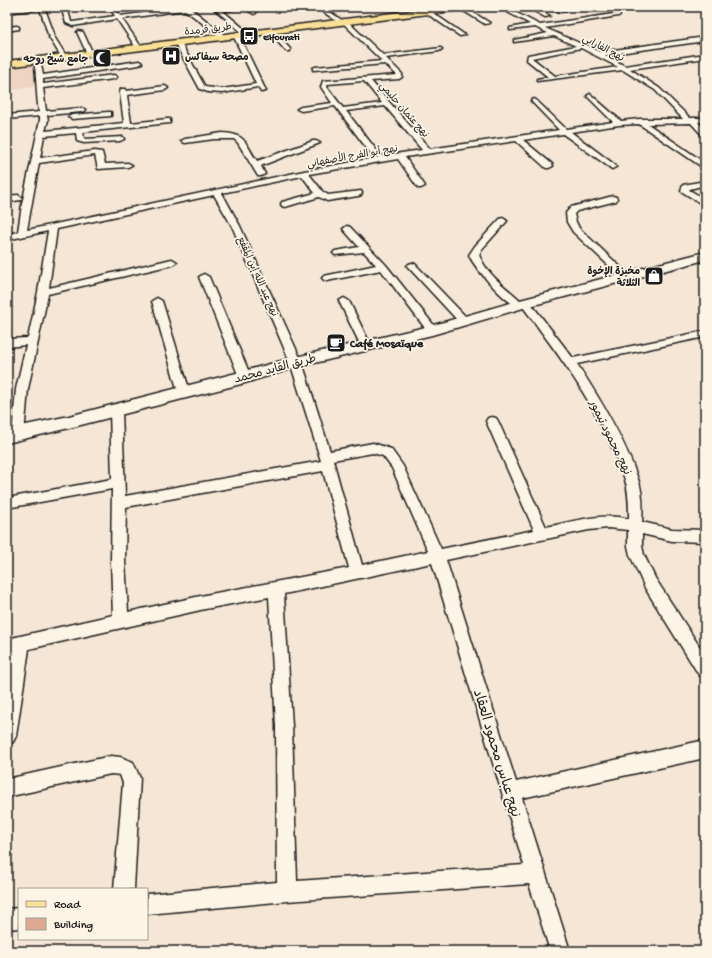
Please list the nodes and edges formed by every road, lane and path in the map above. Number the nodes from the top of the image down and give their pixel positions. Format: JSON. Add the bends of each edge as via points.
{"nodes":[{"id":1,"x":44,"y":7,"type":"edge"},
{"id":2,"x":64,"y":7,"type":"edge"},
{"id":3,"x":112,"y":7,"type":"edge"},
{"id":4,"x":242,"y":7,"type":"edge"},
{"id":5,"x":245,"y":7,"type":"edge"},
{"id":6,"x":319,"y":7,"type":"edge"},
{"id":7,"x":460,"y":7,"type":"edge"},
{"id":8,"x":501,"y":7,"type":"edge"},
{"id":9,"x":530,"y":7,"type":"edge"},
{"id":10,"x":553,"y":7,"type":"edge"},
{"id":11,"x":583,"y":7,"type":"edge"},
{"id":12,"x":607,"y":7,"type":"edge"},
{"id":13,"x":186,"y":8,"type":"edge"},
{"id":14,"x":217,"y":8,"type":"edge"},
{"id":15,"x":7,"y":11,"type":"edge"},
{"id":16,"x":562,"y":11,"type":"dead end"},
{"id":17,"x":254,"y":12,"type":"dead end"},
{"id":18,"x":428,"y":12,"type":"junction"},
{"id":19,"x":618,"y":14,"type":"dead end"},
{"id":20,"x":547,"y":16,"type":"dead end"},
{"id":21,"x":119,"y":18,"type":"junction"},
{"id":22,"x":12,"y":22,"type":"dead end"},
{"id":23,"x":344,"y":22,"type":"junction"},
{"id":24,"x":487,"y":23,"type":"dead end"},
{"id":25,"x":537,"y":26,"type":"junction"},
{"id":26,"x":7,"y":28,"type":"edge"},
{"id":27,"x":17,"y":28,"type":"dead end"},
{"id":28,"x":462,"y":28,"type":"dead end"},
{"id":29,"x":512,"y":29,"type":"dead end"},
{"id":30,"x":453,"y":30,"type":"junction"},
{"id":31,"x":271,"y":31,"type":"junction"},
{"id":32,"x":80,"y":32,"type":"dead end"},
{"id":33,"x":247,"y":34,"type":"junction"},
{"id":34,"x":556,"y":34,"type":"junction"},
{"id":35,"x":236,"y":35,"type":"junction"},
{"id":36,"x":462,"y":35,"type":"dead end"},
{"id":37,"x":224,"y":37,"type":"junction"},
{"id":38,"x":705,"y":39,"type":"edge"},
{"id":39,"x":516,"y":40,"type":"dead end"},
{"id":40,"x":178,"y":43,"type":"junction"},
{"id":41,"x":584,"y":46,"type":"junction"},
{"id":42,"x":139,"y":48,"type":"junction"},
{"id":43,"x":439,"y":49,"type":"dead end"},
{"id":44,"x":288,"y":50,"type":"dead end"},
{"id":45,"x":90,"y":54,"type":"junction"},
{"id":46,"x":599,"y":54,"type":"junction"},
{"id":47,"x":705,"y":56,"type":"edge"},
{"id":48,"x":64,"y":57,"type":"junction"},
{"id":49,"x":382,"y":57,"type":"junction"},
{"id":50,"x":37,"y":60,"type":"junction"},
{"id":51,"x":388,"y":62,"type":"junction"},
{"id":52,"x":139,"y":63,"type":"dead end"},
{"id":53,"x":7,"y":64,"type":"edge"},
{"id":54,"x":623,"y":67,"type":"junction"},
{"id":55,"x":315,"y":69,"type":"dead end"},
{"id":56,"x":40,"y":77,"type":"junction"},
{"id":57,"x":114,"y":77,"type":"dead end"},
{"id":58,"x":553,"y":77,"type":"junction"},
{"id":59,"x":366,"y":79,"type":"junction"},
{"id":60,"x":539,"y":80,"type":"dead end"},
{"id":61,"x":96,"y":85,"type":"dead end"},
{"id":62,"x":165,"y":88,"type":"dead end"},
{"id":63,"x":40,"y":89,"type":"junction"},
{"id":64,"x":590,"y":96,"type":"dead end"},
{"id":65,"x":534,"y":100,"type":"dead end"},
{"id":66,"x":337,"y":104,"type":"junction"},
{"id":67,"x":387,"y":104,"type":"junction"},
{"id":68,"x":301,"y":109,"type":"dead end"},
{"id":69,"x":82,"y":110,"type":"dead end"},
{"id":70,"x":342,"y":110,"type":"junction"},
{"id":71,"x":108,"y":114,"type":"dead end"},
{"id":72,"x":43,"y":116,"type":"junction"},
{"id":73,"x":7,"y":117,"type":"edge"},
{"id":74,"x":690,"y":120,"type":"junction"},
{"id":75,"x":705,"y":120,"type":"edge"},
{"id":76,"x":167,"y":121,"type":"dead end"},
{"id":77,"x":640,"y":121,"type":"junction"},
{"id":78,"x":619,"y":123,"type":"junction"},
{"id":79,"x":128,"y":125,"type":"junction"},
{"id":80,"x":563,"y":130,"type":"junction"},
{"id":81,"x":79,"y":131,"type":"junction"},
{"id":82,"x":705,"y":133,"type":"edge"},
{"id":83,"x":42,"y":134,"type":"junction"},
{"id":84,"x":517,"y":138,"type":"junction"},
{"id":85,"x":120,"y":139,"type":"dead end"},
{"id":86,"x":185,"y":141,"type":"dead end"},
{"id":87,"x":316,"y":143,"type":"dead end"},
{"id":88,"x":428,"y":152,"type":"junction"},
{"id":89,"x":400,"y":156,"type":"junction"},
{"id":90,"x":379,"y":159,"type":"junction"},
{"id":91,"x":35,"y":161,"type":"junction"},
{"id":92,"x":128,"y":165,"type":"dead end"},
{"id":93,"x":257,"y":166,"type":"junction"},
{"id":94,"x":549,"y":166,"type":"dead end"},
{"id":95,"x":612,"y":167,"type":"dead end"},
{"id":96,"x":705,"y":167,"type":"edge"},
{"id":97,"x":304,"y":173,"type":"junction"},
{"id":98,"x":265,"y":182,"type":"junction"},
{"id":99,"x":705,"y":182,"type":"edge"},
{"id":100,"x":421,"y":186,"type":"dead end"},
{"id":101,"x":217,"y":192,"type":"junction"},
{"id":102,"x":358,"y":193,"type":"dead end"},
{"id":103,"x":320,"y":194,"type":"junction"},
{"id":104,"x":18,"y":198,"type":"dead end"},
{"id":105,"x":7,"y":199,"type":"edge"},
{"id":106,"x":613,"y":199,"type":"dead end"},
{"id":107,"x":705,"y":203,"type":"edge"},
{"id":108,"x":285,"y":204,"type":"dead end"},
{"id":109,"x":502,"y":222,"type":"dead end"},
{"id":110,"x":53,"y":228,"type":"junction"},
{"id":111,"x":347,"y":229,"type":"dead end"},
{"id":112,"x":22,"y":233,"type":"junction"},
{"id":113,"x":7,"y":237,"type":"edge"},
{"id":114,"x":365,"y":249,"type":"junction"},
{"id":115,"x":338,"y":253,"type":"dead end"},
{"id":116,"x":705,"y":256,"type":"edge"},
{"id":117,"x":172,"y":262,"type":"dead end"},
{"id":118,"x":412,"y":266,"type":"dead end"},
{"id":119,"x":383,"y":267,"type":"junction"},
{"id":120,"x":204,"y":277,"type":"dead end"},
{"id":121,"x":626,"y":277,"type":"junction"},
{"id":122,"x":328,"y":278,"type":"dead end"},
{"id":123,"x":43,"y":292,"type":"junction"},
{"id":124,"x":157,"y":301,"type":"dead end"},
{"id":125,"x":344,"y":301,"type":"dead end"},
{"id":126,"x":523,"y":304,"type":"junction"},
{"id":127,"x":463,"y":320,"type":"junction"},
{"id":128,"x":432,"y":330,"type":"junction"},
{"id":129,"x":705,"y":334,"type":"edge"},
{"id":130,"x":31,"y":341,"type":"junction"},
{"id":131,"x":7,"y":343,"type":"edge"},
{"id":132,"x":366,"y":346,"type":"junction"},
{"id":133,"x":296,"y":362,"type":"junction"},
{"id":134,"x":570,"y":362,"type":"junction"},
{"id":135,"x":245,"y":377,"type":"junction"},
{"id":136,"x":184,"y":392,"type":"junction"},
{"id":137,"x":116,"y":410,"type":"junction"},
{"id":138,"x":492,"y":421,"type":"dead end"},
{"id":139,"x":12,"y":435,"type":"edge"},
{"id":140,"x":327,"y":461,"type":"junction"},
{"id":141,"x":118,"y":483,"type":"junction"},
{"id":142,"x":7,"y":503,"type":"edge"},
{"id":143,"x":119,"y":503,"type":"junction"},
{"id":144,"x":636,"y":527,"type":"junction"},
{"id":145,"x":542,"y":533,"type":"junction"},
{"id":146,"x":705,"y":536,"type":"edge"},
{"id":147,"x":437,"y":555,"type":"junction"},
{"id":148,"x":357,"y":572,"type":"junction"},
{"id":149,"x":276,"y":589,"type":"junction"},
{"id":150,"x":121,"y":621,"type":"junction"},
{"id":151,"x":14,"y":645,"type":"edge"},
{"id":152,"x":705,"y":669,"type":"edge"},
{"id":153,"x":7,"y":736,"type":"edge"},
{"id":154,"x":705,"y":749,"type":"edge"},
{"id":155,"x":7,"y":788,"type":"edge"},
{"id":156,"x":510,"y":792,"type":"junction"},
{"id":157,"x":536,"y":874,"type":"junction"},
{"id":158,"x":124,"y":888,"type":"edge"},
{"id":159,"x":287,"y":891,"type":"junction"},
{"id":160,"x":148,"y":904,"type":"edge"},
{"id":161,"x":18,"y":918,"type":"edge"},
{"id":162,"x":7,"y":919,"type":"edge"},
{"id":163,"x":560,"y":951,"type":"edge"}],
"edges":[{"from":1,"to":15,"type":"street"},
{"from":1,"to":48,"type":"street","via":[[51,35]]},
{"from":2,"to":21,"type":"street","via":[[69,24]]},
{"from":3,"to":21,"type":"street"},
{"from":4,"to":14,"type":"street"},
{"from":5,"to":17,"type":"street"},
{"from":6,"to":23,"type":"street"},
{"from":7,"to":18,"type":"main road","name":"طريق قرمدة"},
{"from":7,"to":24,"type":"street"},
{"from":8,"to":25,"type":"street","name":"نهج الفارابي"},
{"from":9,"to":20,"type":"street"},
{"from":10,"to":16,"type":"street"},
{"from":11,"to":12,"type":"street","via":[[591,10]]},
{"from":13,"to":21,"type":"street"},
{"from":13,"to":37,"type":"street"},
{"from":14,"to":33,"type":"street"},
{"from":18,"to":23,"type":"main road","name":"طريق قرمدة"},
{"from":18,"to":30,"type":"street"},
{"from":19,"to":25,"type":"street"},
{"from":21,"to":42,"type":"street"},
{"from":22,"to":26,"type":"street"},
{"from":23,"to":31,"type":"main road","name":"طريق قرمدة"},
{"from":23,"to":49,"type":"street"},
{"from":25,"to":29,"type":"street"},
{"from":25,"to":34,"type":"street","name":"نهج الفارابي"},
{"from":26,"to":27,"type":"street"},
{"from":28,"to":30,"type":"street"},
{"from":30,"to":36,"type":"street"},
{"from":31,"to":33,"type":"main road","name":"طريق قرمدة"},
{"from":31,"to":44,"type":"street"},
{"from":32,"to":45,"type":"street"},
{"from":33,"to":35,"type":"main road","name":"طريق قرمدة"},
{"from":34,"to":39,"type":"street"},
{"from":34,"to":41,"type":"street","name":"نهج الفارابي"},
{"from":35,"to":37,"type":"main road","name":"طريق قرمدة"},
{"from":35,"to":40,"type":"street","via":[[262,88],[221,91],[202,88]]},
{"from":37,"to":40,"type":"main road","name":"طريق قرمدة"},
{"from":38,"to":46,"type":"street"},
{"from":40,"to":42,"type":"main road","name":"طريق قرمدة"},
{"from":41,"to":46,"type":"street","name":"نهج الفارابي"},
{"from":41,"to":58,"type":"street","via":[[530,56],[529,59]]},
{"from":42,"to":45,"type":"main road","name":"طريق قرمدة"},
{"from":43,"to":49,"type":"street"},
{"from":45,"to":48,"type":"main road","name":"طريق قرمدة"},
{"from":46,"to":54,"type":"street","name":"نهج الفارابي"},
{"from":47,"to":54,"type":"street"},
{"from":48,"to":50,"type":"main road","name":"طريق قرمدة"},
{"from":49,"to":51,"type":"street"},
{"from":50,"to":53,"type":"main road","name":"طريق قرمدة"},
{"from":50,"to":56,"type":"street"},
{"from":51,"to":55,"type":"street"},
{"from":51,"to":59,"type":"street","via":[[400,76]]},
{"from":52,"to":56,"type":"street"},
{"from":54,"to":58,"type":"street"},
{"from":54,"to":74,"type":"street","name":"نهج الفارابي","via":[[656,89]]},
{"from":56,"to":63,"type":"street"},
{"from":57,"to":63,"type":"street"},
{"from":58,"to":60,"type":"street"},
{"from":59,"to":66,"type":"street","via":[[325,82],[324,87]]},
{"from":59,"to":67,"type":"street","name":"نهج عثمان حليمي"},
{"from":61,"to":63,"type":"street"},
{"from":62,"to":79,"type":"street","via":[[123,92]]},
{"from":63,"to":72,"type":"street"},
{"from":64,"to":78,"type":"street"},
{"from":65,"to":80,"type":"street"},
{"from":66,"to":68,"type":"street"},
{"from":66,"to":70,"type":"street"},
{"from":67,"to":70,"type":"street"},
{"from":67,"to":88,"type":"street","name":"نهج عثمان حليمي"},
{"from":69,"to":72,"type":"street"},
{"from":70,"to":90,"type":"street"},
{"from":71,"to":72,"type":"street"},
{"from":72,"to":73,"type":"street"},
{"from":72,"to":83,"type":"street"},
{"from":74,"to":75,"type":"street","name":"نهج أبو الفرج الأصفهاني"},
{"from":74,"to":77,"type":"street","name":"نهج أبو الفرج الأصفهاني"},
{"from":74,"to":82,"type":"street","name":"نهج الفارابي"},
{"from":76,"to":79,"type":"street"},
{"from":77,"to":78,"type":"street","name":"نهج أبو الفرج الأصفهاني"},
{"from":77,"to":96,"type":"street"},
{"from":78,"to":80,"type":"street","name":"نهج أبو الفرج الأصفهاني"},
{"from":79,"to":81,"type":"street"},
{"from":80,"to":84,"type":"street","name":"نهج أبو الفرج الأصفهاني"},
{"from":80,"to":95,"type":"street"},
{"from":81,"to":83,"type":"street"},
{"from":81,"to":85,"type":"street","via":[[80,139],[84,141]]},
{"from":83,"to":91,"type":"street"},
{"from":84,"to":88,"type":"street","name":"نهج أبو الفرج الأصفهاني"},
{"from":84,"to":94,"type":"street"},
{"from":86,"to":93,"type":"street","via":[[235,136],[240,139]]},
{"from":87,"to":93,"type":"street","via":[[263,161]]},
{"from":88,"to":89,"type":"street","name":"نهج أبو الفرج الأصفهاني"},
{"from":89,"to":90,"type":"street","name":"نهج أبو الفرج الأصفهاني"},
{"from":89,"to":100,"type":"street"},
{"from":90,"to":97,"type":"street","name":"نهج أبو الفرج الأصفهاني"},
{"from":91,"to":92,"type":"street","via":[[95,153],[99,154],[101,167]]},
{"from":91,"to":112,"type":"street"},
{"from":93,"to":98,"type":"street"},
{"from":97,"to":98,"type":"street","name":"نهج أبو الفرج الأصفهاني"},
{"from":97,"to":103,"type":"street"},
{"from":98,"to":101,"type":"street","name":"نهج أبو الفرج الأصفهاني"},
{"from":99,"to":107,"type":"street","via":[[686,187],[685,191]]},
{"from":101,"to":110,"type":"street","name":"نهج أبو الفرج الأصفهاني"},
{"from":101,"to":133,"type":"street","name":"نهج عبد الله إبن المقفع","via":[[252,258]]},
{"from":102,"to":103,"type":"street","via":[[331,199]]},
{"from":103,"to":108,"type":"street"},
{"from":104,"to":105,"type":"street"},
{"from":106,"to":121,"type":"street","via":[[574,209],[570,213],[570,218],[576,230]]},
{"from":109,"to":126,"type":"street","name":"نهج محمود تيمور","via":[[478,248],[474,255],[475,259],[487,275]]},
{"from":110,"to":112,"type":"street","name":"نهج أبو الفرج الأصفهاني"},
{"from":110,"to":123,"type":"street"},
{"from":111,"to":114,"type":"street"},
{"from":112,"to":113,"type":"street","name":"نهج أبو الفرج الأصفهاني"},
{"from":114,"to":115,"type":"street"},
{"from":114,"to":119,"type":"street"},
{"from":116,"to":121,"type":"main road","name":"طريق القايد محمد"},
{"from":117,"to":123,"type":"street"},
{"from":118,"to":127,"type":"street"},
{"from":119,"to":122,"type":"street"},
{"from":119,"to":128,"type":"street"},
{"from":120,"to":135,"type":"street"},
{"from":121,"to":126,"type":"main road","name":"طريق القايد محمد"},
{"from":123,"to":130,"type":"street"},
{"from":124,"to":136,"type":"street"},
{"from":125,"to":132,"type":"street"},
{"from":126,"to":127,"type":"main road","name":"طريق القايد محمد"},
{"from":126,"to":134,"type":"street","name":"نهج محمود تيمور"},
{"from":127,"to":128,"type":"main road","name":"طريق القايد محمد"},
{"from":128,"to":132,"type":"main road","name":"طريق القايد محمد"},
{"from":129,"to":134,"type":"street"},
{"from":130,"to":131,"type":"street"},
{"from":130,"to":139,"type":"street"},
{"from":132,"to":133,"type":"main road","name":"طريق القايد محمد"},
{"from":133,"to":135,"type":"main road","name":"طريق القايد محمد"},
{"from":133,"to":140,"type":"street","name":"نهج عبد الله إبن المقفع"},
{"from":134,"to":144,"type":"street","name":"نهج محمود تيمور","via":[[597,404],[632,480],[636,503]]},
{"from":135,"to":136,"type":"main road","name":"طريق القايد محمد"},
{"from":136,"to":137,"type":"main road","name":"طريق القايد محمد"},
{"from":137,"to":139,"type":"main road","name":"طريق القايد محمد"},
{"from":137,"to":141,"type":"street"},
{"from":138,"to":145,"type":"street"},
{"from":140,"to":143,"type":"street","name":"نهج عباس محمود العقاد"},
{"from":140,"to":147,"type":"street","name":"نهج عباس محمود العقاد","via":[[373,448],[387,452],[397,466]]},
{"from":140,"to":148,"type":"street","name":"نهج عبد الله إبن المقفع"},
{"from":141,"to":142,"type":"street"},
{"from":141,"to":143,"type":"street"},
{"from":143,"to":150,"type":"street"},
{"from":144,"to":145,"type":"street","via":[[608,522]]},
{"from":144,"to":146,"type":"street","via":[[672,535]]},
{"from":144,"to":152,"type":"street","name":"نهج محمود تيمور","via":[[635,550],[647,576]]},
{"from":145,"to":147,"type":"street"},
{"from":147,"to":148,"type":"street"},
{"from":147,"to":156,"type":"street","name":"نهج عباس محمود العقاد"},
{"from":148,"to":149,"type":"street"},
{"from":149,"to":150,"type":"street"},
{"from":149,"to":159,"type":"street","via":[[284,726]]},
{"from":150,"to":151,"type":"street"},
{"from":151,"to":153,"type":"street"},
{"from":154,"to":156,"type":"street"},
{"from":155,"to":158,"type":"street","via":[[111,765],[127,768],[132,783]]},
{"from":156,"to":157,"type":"street","name":"نهج عباس محمود العقاد"},
{"from":157,"to":159,"type":"street"},
{"from":157,"to":163,"type":"street","name":"نهج عباس محمود العقاد"},
{"from":159,"to":160,"type":"street"},
{"from":161,"to":162,"type":"street"}]}
